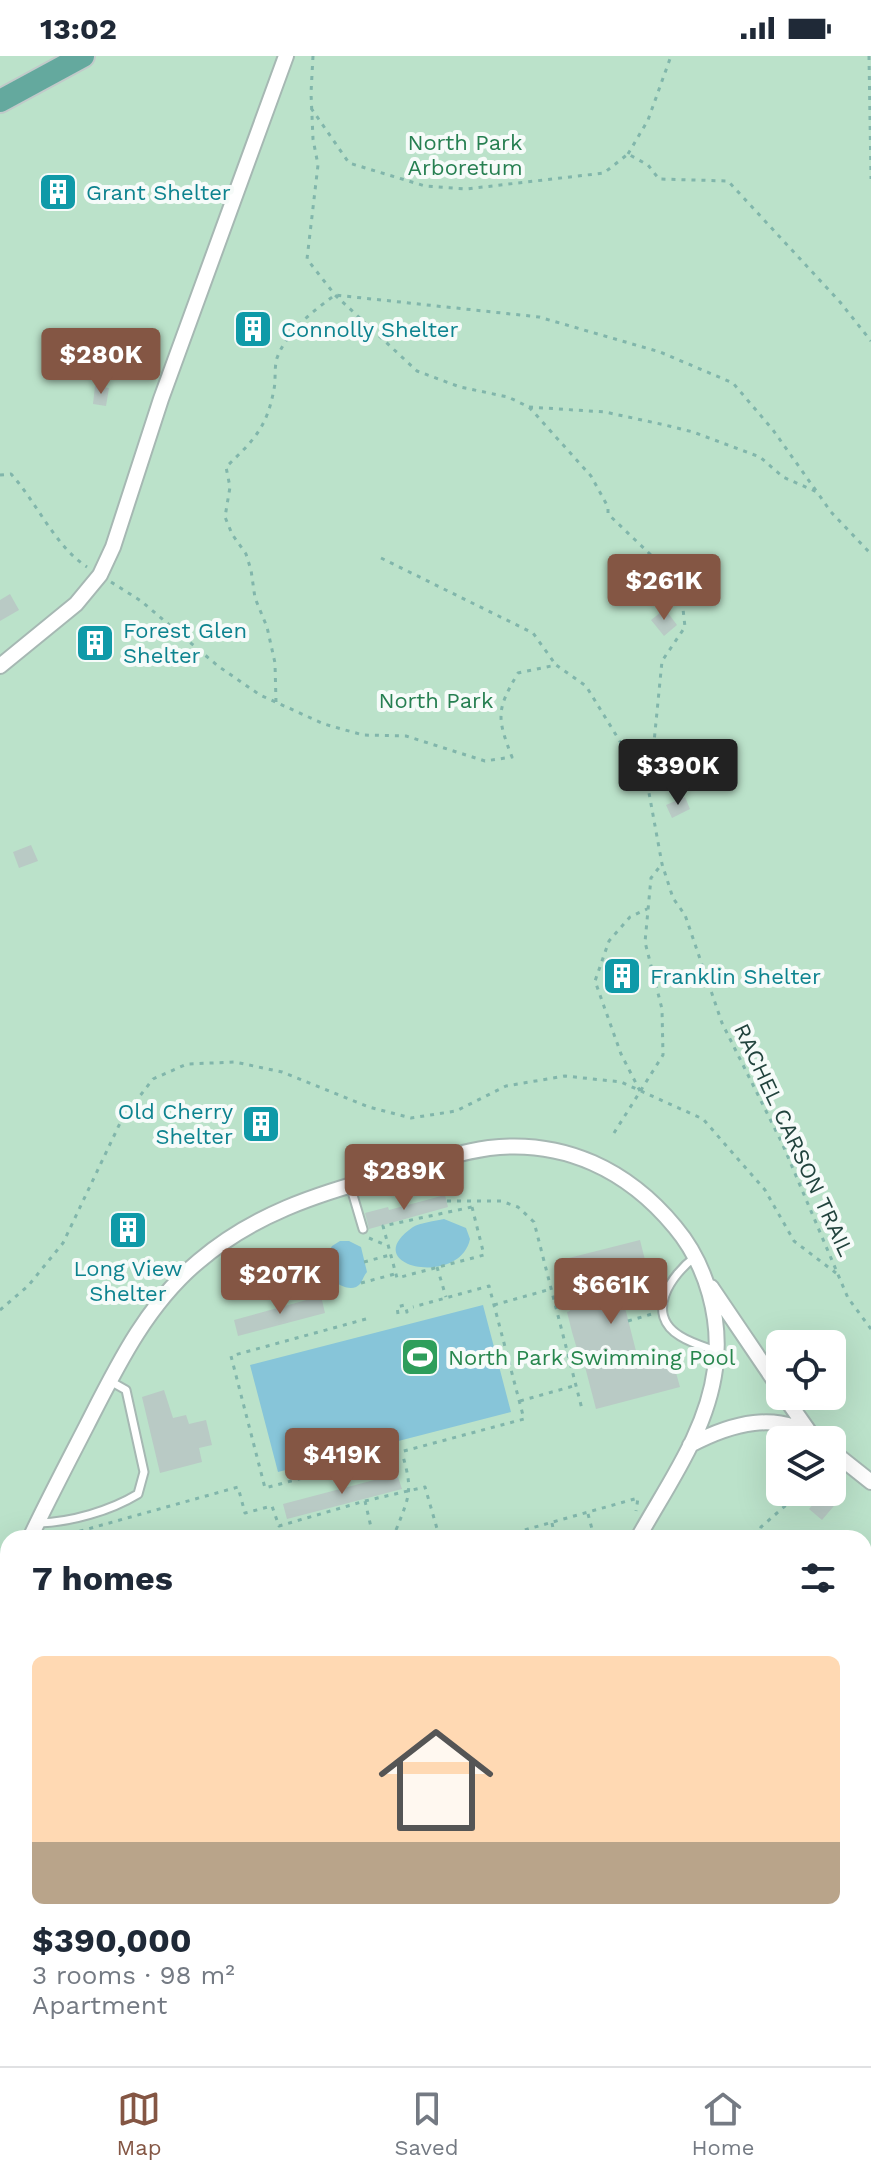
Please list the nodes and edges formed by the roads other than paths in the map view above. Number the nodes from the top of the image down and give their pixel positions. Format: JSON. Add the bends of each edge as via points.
{"nodes":[{"id":1,"x":83,"y":56,"type":"edge"},
{"id":2,"x":286,"y":56,"type":"edge"},
{"id":3,"x":0,"y":101,"type":"edge"},
{"id":4,"x":0,"y":666,"type":"edge"},
{"id":5,"x":350,"y":1185,"type":"junction"},
{"id":6,"x":363,"y":1229,"type":"road end"},
{"id":7,"x":695,"y":1257,"type":"junction"},
{"id":8,"x":703,"y":1275,"type":"junction"},
{"id":9,"x":716,"y":1351,"type":"junction"},
{"id":10,"x":766,"y":1368,"type":"edge"},
{"id":11,"x":110,"y":1381,"type":"junction"},
{"id":12,"x":789,"y":1426,"type":"edge"},
{"id":13,"x":690,"y":1445,"type":"junction"},
{"id":14,"x":846,"y":1462,"type":"edge"},
{"id":15,"x":871,"y":1482,"type":"edge"},
{"id":16,"x":37,"y":1523,"type":"junction"},
{"id":17,"x":34,"y":1530,"type":"edge"},
{"id":18,"x":642,"y":1530,"type":"edge"}],
"edges":[{"from":1,"to":3,"type":"main road"},
{"from":2,"to":4,"type":"street","via":[[100,575],[76,604]]},
{"from":5,"to":6,"type":"lane"},
{"from":5,"to":7,"type":"street","via":[[487,1148],[565,1153],[598,1164],[645,1194]]},
{"from":5,"to":11,"type":"street","via":[[253,1223],[197,1262],[141,1325]]},
{"from":7,"to":8,"type":"street"},
{"from":7,"to":9,"type":"lane","via":[[668,1285],[664,1311],[679,1336]]},
{"from":8,"to":9,"type":"street"},
{"from":8,"to":10,"type":"street"},
{"from":9,"to":13,"type":"street","via":[[709,1399]]},
{"from":11,"to":16,"type":"street"},
{"from":11,"to":16,"type":"lane","via":[[126,1390],[144,1472],[138,1494],[58,1522]]},
{"from":12,"to":13,"type":"street","via":[[733,1425]]},
{"from":13,"to":18,"type":"street"},
{"from":14,"to":15,"type":"street"},
{"from":16,"to":17,"type":"street"}]}
